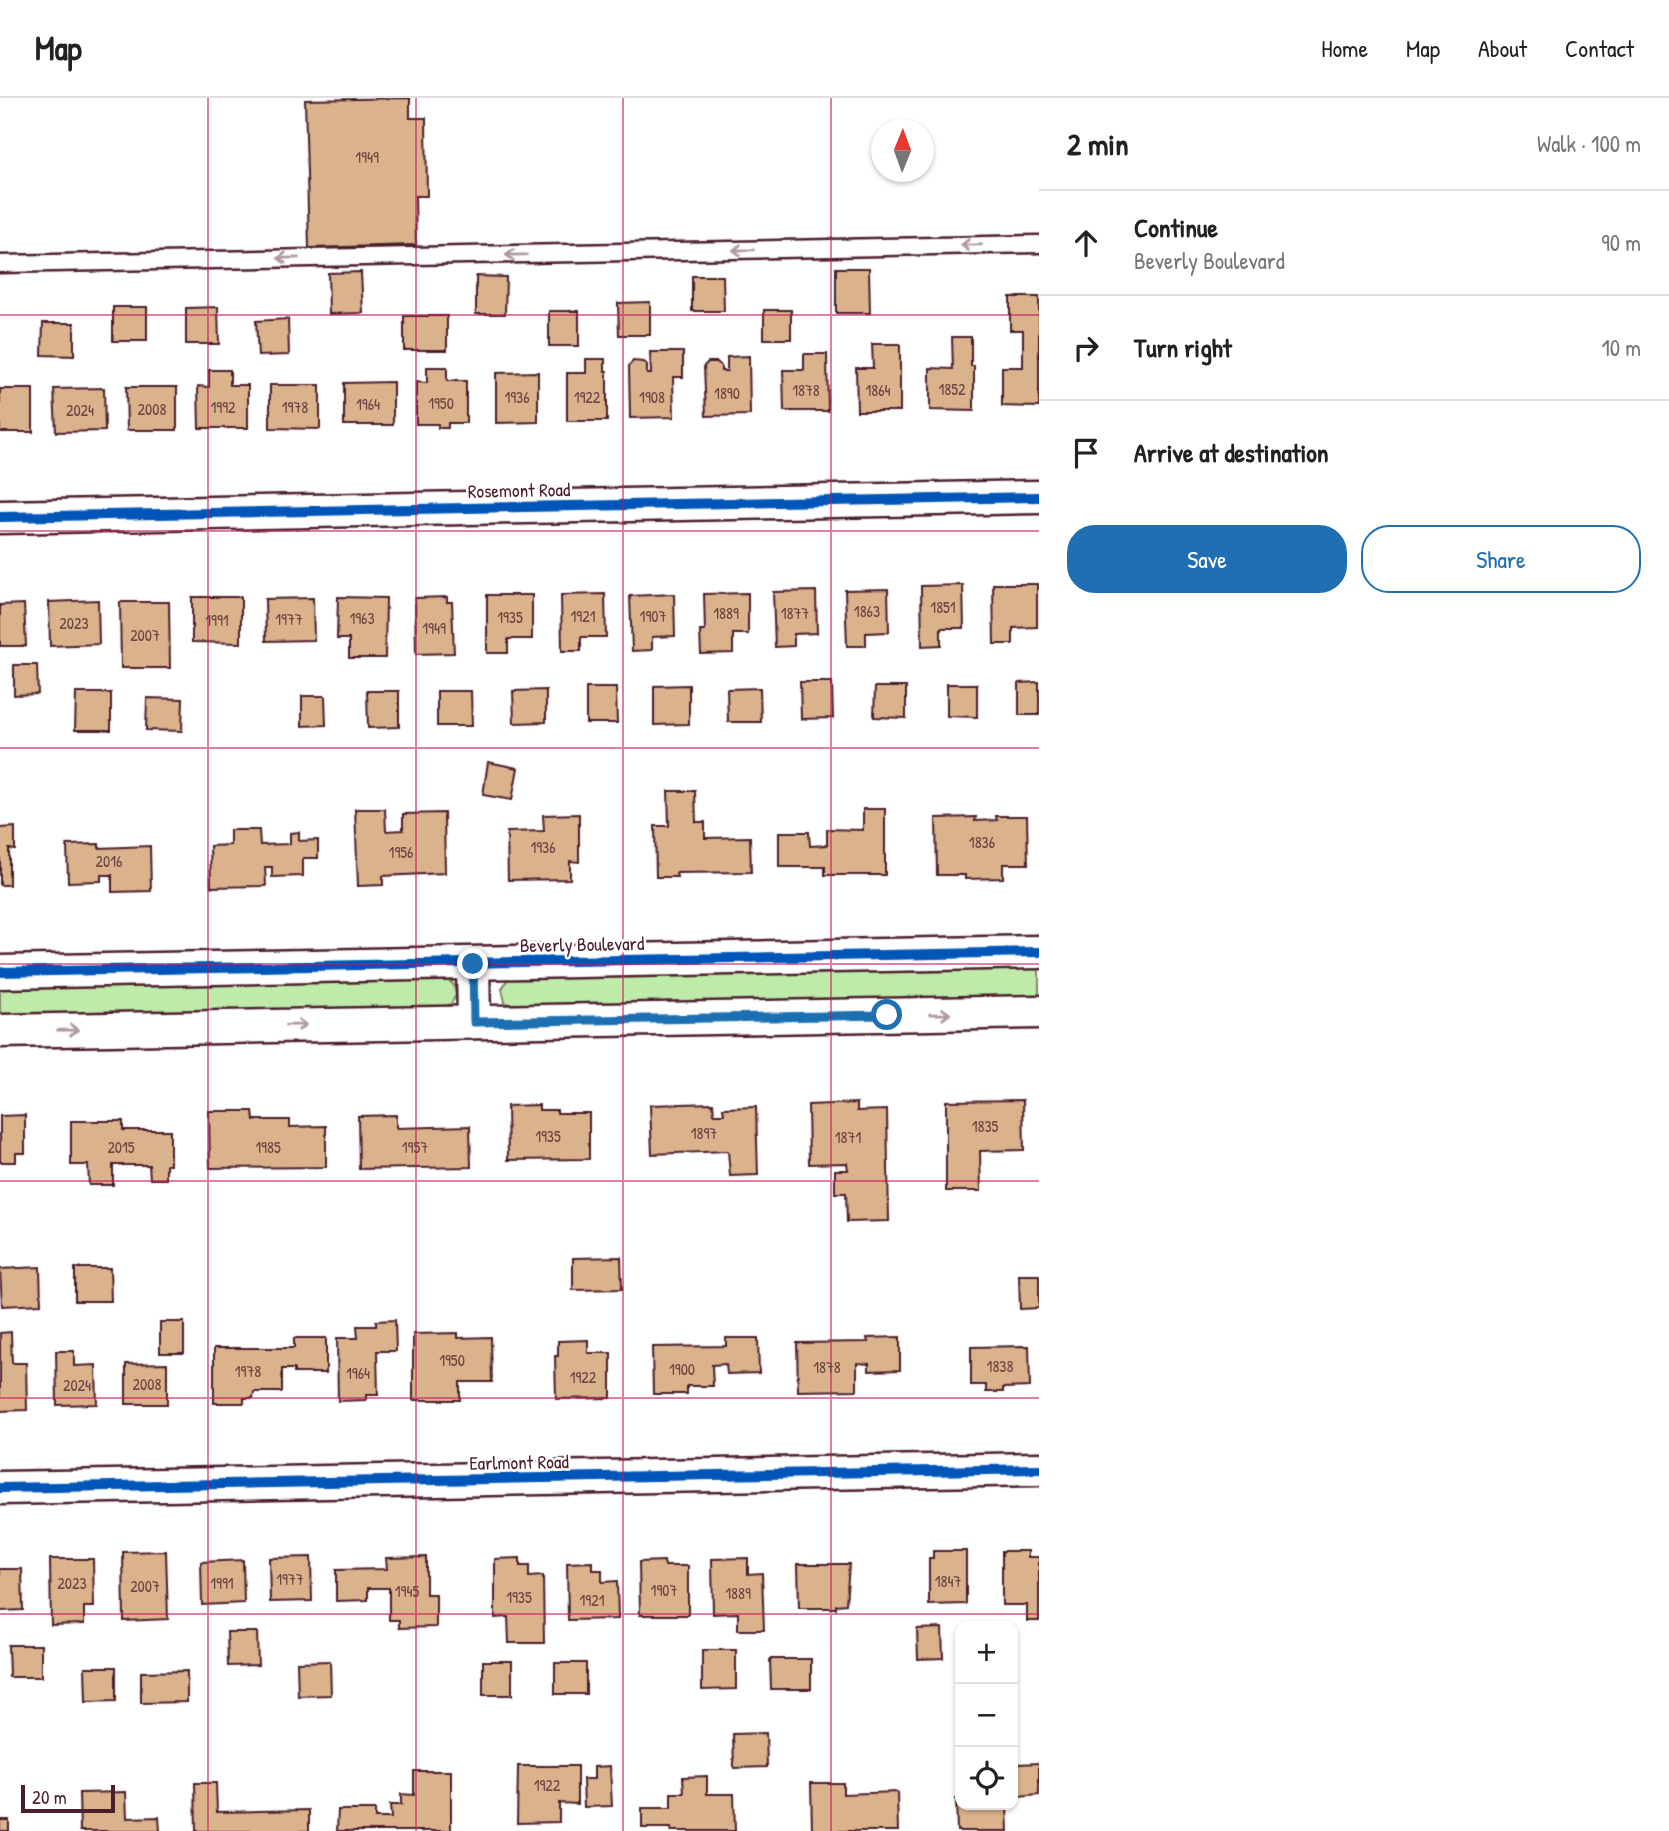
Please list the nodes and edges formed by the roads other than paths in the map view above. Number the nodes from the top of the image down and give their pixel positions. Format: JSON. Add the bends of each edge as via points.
{"nodes":[{"id":1,"x":1039,"y":244,"type":"edge"},
{"id":2,"x":0,"y":264,"type":"edge"},
{"id":3,"x":1039,"y":497,"type":"edge"},
{"id":4,"x":0,"y":517,"type":"edge"},
{"id":5,"x":1039,"y":952,"type":"edge"},
{"id":6,"x":473,"y":964,"type":"junction"},
{"id":7,"x":0,"y":972,"type":"edge"},
{"id":8,"x":1039,"y":1012,"type":"edge"},
{"id":9,"x":474,"y":1022,"type":"junction"},
{"id":10,"x":0,"y":1031,"type":"edge"},
{"id":11,"x":1039,"y":1469,"type":"edge"},
{"id":12,"x":0,"y":1488,"type":"edge"}],
"edges":[{"from":1,"to":2,"type":"lane","one_way":true},
{"from":3,"to":4,"type":"street","name":"Rosemont Road"},
{"from":5,"to":6,"type":"street","name":"Beverly Boulevard"},
{"from":6,"to":7,"type":"street","name":"Beverly Boulevard"},
{"from":6,"to":9,"type":"street"},
{"from":9,"to":8,"type":"street","one_way":true},
{"from":10,"to":9,"type":"street","one_way":true},
{"from":11,"to":12,"type":"street","name":"Earlmont Road"}]}
